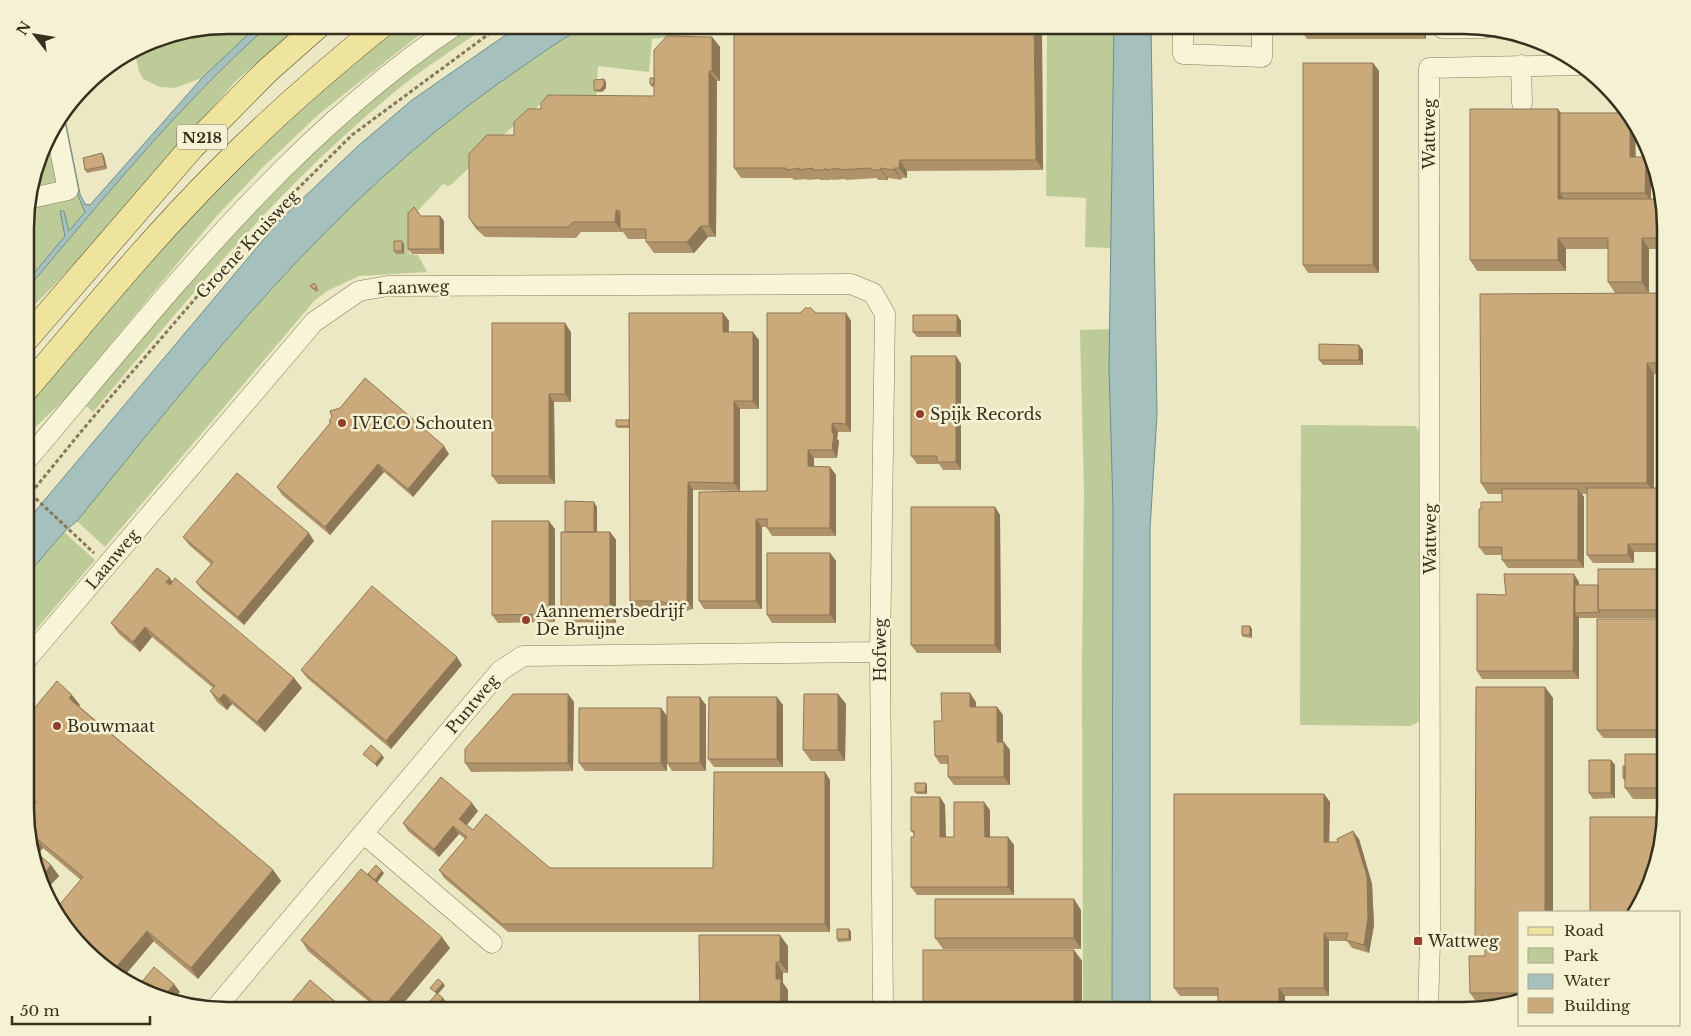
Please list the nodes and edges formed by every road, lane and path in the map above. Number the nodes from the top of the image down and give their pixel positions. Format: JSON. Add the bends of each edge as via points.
{"nodes":[{"id":1,"x":309,"y":34,"type":"edge"},
{"id":2,"x":371,"y":34,"type":"edge"},
{"id":3,"x":443,"y":34,"type":"edge"},
{"id":4,"x":489,"y":34,"type":"edge"},
{"id":5,"x":1183,"y":34,"type":"edge"},
{"id":6,"x":1262,"y":34,"type":"edge"},
{"id":7,"x":1521,"y":65,"type":"junction"},
{"id":8,"x":1569,"y":65,"type":"edge"},
{"id":9,"x":1522,"y":103,"type":"dead end"},
{"id":10,"x":58,"y":135,"type":"edge"},
{"id":11,"x":36,"y":197,"type":"edge"},
{"id":12,"x":873,"y":293,"type":"joint"},
{"id":13,"x":34,"y":330,"type":"edge"},
{"id":14,"x":34,"y":380,"type":"edge"},
{"id":15,"x":34,"y":452,"type":"edge"},
{"id":16,"x":34,"y":490,"type":"edge"},
{"id":17,"x":34,"y":497,"type":"edge"},
{"id":18,"x":107,"y":565,"type":"junction"},
{"id":19,"x":34,"y":651,"type":"edge"},
{"id":20,"x":880,"y":652,"type":"junction"},
{"id":21,"x":364,"y":833,"type":"junction"},
{"id":22,"x":492,"y":943,"type":"dead end"},
{"id":23,"x":221,"y":1002,"type":"edge"},
{"id":24,"x":883,"y":1002,"type":"edge"},
{"id":25,"x":1428,"y":1002,"type":"edge"}],
"edges":[{"from":1,"to":13,"type":"main road","number":"N218","via":[[192,146]]},
{"from":2,"to":14,"type":"main road","number":"N218","via":[[282,110],[218,172]]},
{"from":3,"to":15,"type":"street","via":[[324,128],[279,171],[195,263]]},
{"from":4,"to":16,"type":"path","name":"Groene Kruisweg","via":[[352,135],[244,242]]},
{"from":5,"to":6,"type":"street","via":[[1182,54],[1262,57]]},
{"from":7,"to":8,"type":"street"},
{"from":7,"to":9,"type":"street"},
{"from":7,"to":25,"type":"street","name":"Wattweg","via":[[1429,68]]},
{"from":10,"to":11,"type":"street","via":[[68,190]]},
{"from":12,"to":18,"type":"street","name":"Laanweg","via":[[851,284],[388,286],[359,291],[314,322]]},
{"from":12,"to":20,"type":"street","name":"Hofweg","via":[[885,314]]},
{"from":17,"to":18,"type":"path"},
{"from":18,"to":19,"type":"street","name":"Laanweg"},
{"from":20,"to":21,"type":"street","name":"Puntweg","via":[[523,656],[500,671]]},
{"from":20,"to":24,"type":"street","name":"Hofweg"},
{"from":21,"to":22,"type":"street"},
{"from":21,"to":23,"type":"street","name":"Puntweg"}]}
